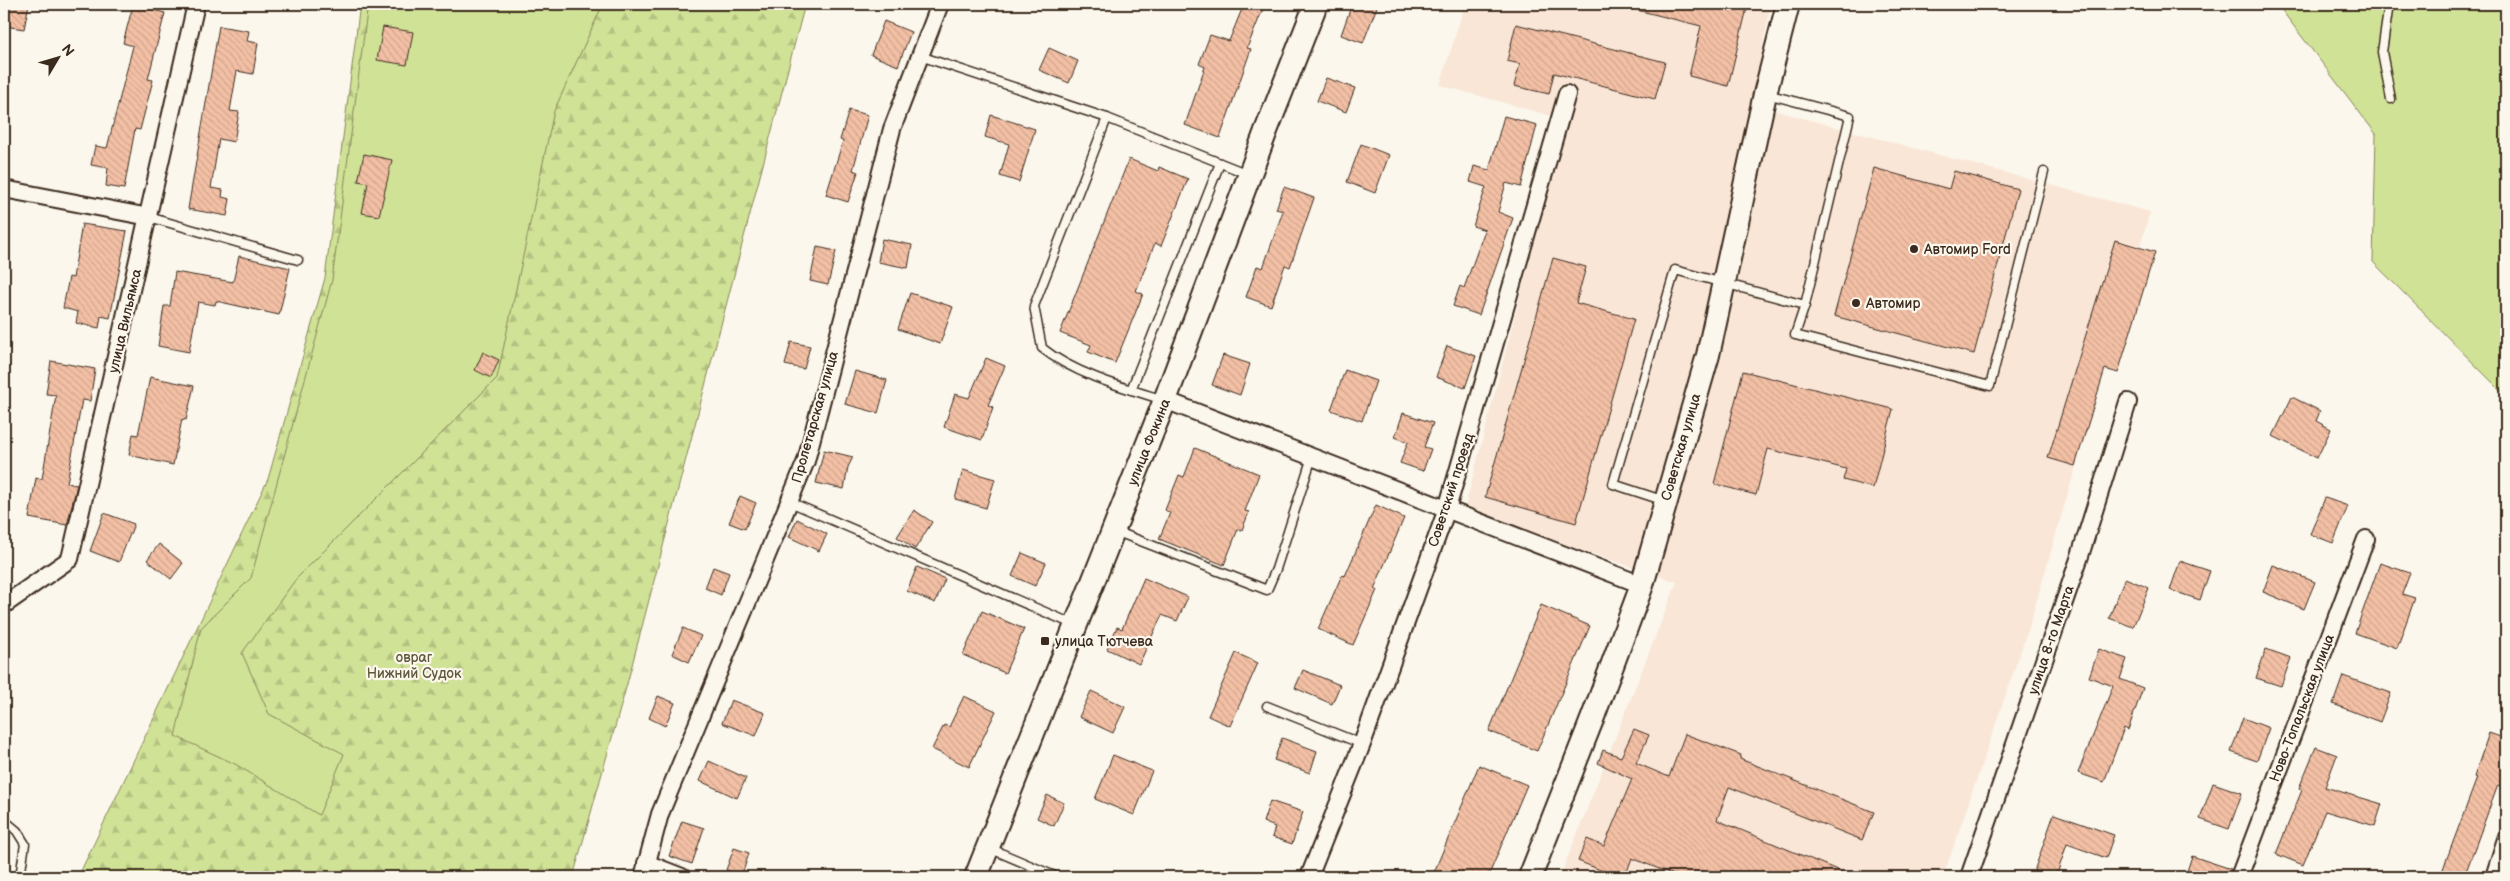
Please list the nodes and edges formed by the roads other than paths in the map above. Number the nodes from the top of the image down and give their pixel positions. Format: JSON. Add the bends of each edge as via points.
{"nodes":[{"id":1,"x":196,"y":4,"type":"edge"},
{"id":2,"x":940,"y":4,"type":"edge"},
{"id":3,"x":1316,"y":4,"type":"edge"},
{"id":4,"x":1788,"y":4,"type":"edge"},
{"id":5,"x":2389,"y":4,"type":"edge"},
{"id":6,"x":920,"y":56,"type":"junction"},
{"id":7,"x":1567,"y":94,"type":"dead end"},
{"id":8,"x":1765,"y":94,"type":"junction"},
{"id":9,"x":2391,"y":99,"type":"dead end"},
{"id":10,"x":1107,"y":118,"type":"junction"},
{"id":11,"x":1220,"y":163,"type":"junction"},
{"id":12,"x":2044,"y":172,"type":"dead end"},
{"id":13,"x":1251,"y":175,"type":"junction"},
{"id":14,"x":4,"y":189,"type":"edge"},
{"id":15,"x":149,"y":217,"type":"junction"},
{"id":16,"x":298,"y":260,"type":"dead end"},
{"id":17,"x":1724,"y":285,"type":"junction"},
{"id":18,"x":1805,"y":305,"type":"junction"},
{"id":19,"x":1131,"y":390,"type":"junction"},
{"id":20,"x":1166,"y":400,"type":"junction"},
{"id":21,"x":2128,"y":402,"type":"dead end"},
{"id":22,"x":1312,"y":457,"type":"junction"},
{"id":23,"x":1666,"y":501,"type":"junction"},
{"id":24,"x":790,"y":502,"type":"junction"},
{"id":25,"x":1447,"y":509,"type":"junction"},
{"id":26,"x":1114,"y":531,"type":"junction"},
{"id":27,"x":2366,"y":539,"type":"dead end"},
{"id":28,"x":1642,"y":585,"type":"junction"},
{"id":29,"x":4,"y":605,"type":"edge"},
{"id":30,"x":1076,"y":625,"type":"junction"},
{"id":31,"x":1267,"y":706,"type":"dead end"},
{"id":32,"x":1362,"y":744,"type":"junction"},
{"id":33,"x":4,"y":820,"type":"edge"},
{"id":34,"x":2506,"y":839,"type":"edge"},
{"id":35,"x":988,"y":848,"type":"junction"},
{"id":36,"x":645,"y":870,"type":"edge"},
{"id":37,"x":20,"y":877,"type":"edge"},
{"id":38,"x":682,"y":877,"type":"edge"},
{"id":39,"x":976,"y":877,"type":"edge"},
{"id":40,"x":1057,"y":877,"type":"edge"},
{"id":41,"x":1309,"y":877,"type":"edge"},
{"id":42,"x":1530,"y":877,"type":"edge"},
{"id":43,"x":1969,"y":877,"type":"edge"},
{"id":44,"x":2238,"y":877,"type":"edge"},
{"id":45,"x":2494,"y":877,"type":"edge"}],
"edges":[{"from":1,"to":15,"type":"street","name":"улица Вильямса"},
{"from":2,"to":6,"type":"street","name":"Пролетарская улица"},
{"from":3,"to":13,"type":"main road","name":"улица Фокина"},
{"from":4,"to":8,"type":"main road","name":"Советская улица"},
{"from":5,"to":9,"type":"lane","via":[[2382,52]]},
{"from":6,"to":10,"type":"lane"},
{"from":6,"to":24,"type":"street","name":"Пролетарская улица","via":[[892,129],[806,461]]},
{"from":7,"to":25,"type":"street","name":"Советский проезд"},
{"from":8,"to":17,"type":"main road","name":"Советская улица"},
{"from":8,"to":18,"type":"lane","via":[[1850,116]]},
{"from":10,"to":11,"type":"lane"},
{"from":10,"to":19,"type":"lane","via":[[1034,306],[1042,348],[1057,360]]},
{"from":11,"to":13,"type":"lane"},
{"from":11,"to":19,"type":"lane"},
{"from":12,"to":18,"type":"lane","via":[[1990,386],[1795,335]]},
{"from":13,"to":20,"type":"main road","name":"улица Фокина"},
{"from":14,"to":15,"type":"street"},
{"from":15,"to":16,"type":"lane"},
{"from":15,"to":29,"type":"street","name":"улица Вильямса","via":[[70,559]]},
{"from":17,"to":18,"type":"lane"},
{"from":17,"to":23,"type":"main road","name":"Советская улица","via":[[1708,355]]},
{"from":17,"to":23,"type":"lane","via":[[1675,270],[1613,484]]},
{"from":19,"to":20,"type":"lane"},
{"from":20,"to":22,"type":"street"},
{"from":20,"to":26,"type":"main road","name":"улица Фокина"},
{"from":21,"to":43,"type":"street","name":"улица 8-го Марта","via":[[2079,559]]},
{"from":22,"to":25,"type":"street"},
{"from":22,"to":26,"type":"lane","via":[[1267,590]]},
{"from":23,"to":28,"type":"main road","name":"Советская улица"},
{"from":24,"to":30,"type":"lane"},
{"from":24,"to":36,"type":"street","name":"Пролетарская улица","via":[[660,814]]},
{"from":25,"to":28,"type":"street"},
{"from":25,"to":32,"type":"street","name":"Советский проезд"},
{"from":26,"to":30,"type":"main road","name":"улица Фокина"},
{"from":27,"to":44,"type":"street","name":"Ново-Топальская улица"},
{"from":28,"to":42,"type":"main road","name":"Советская улица"},
{"from":30,"to":35,"type":"main road","name":"улица Фокина"},
{"from":31,"to":32,"type":"lane"},
{"from":32,"to":41,"type":"street","name":"Советский проезд"},
{"from":33,"to":37,"type":"lane","via":[[17,831],[25,844]]},
{"from":34,"to":45,"type":"street"},
{"from":35,"to":39,"type":"main road","name":"улица Фокина"},
{"from":35,"to":40,"type":"lane"},
{"from":36,"to":38,"type":"street"}]}
